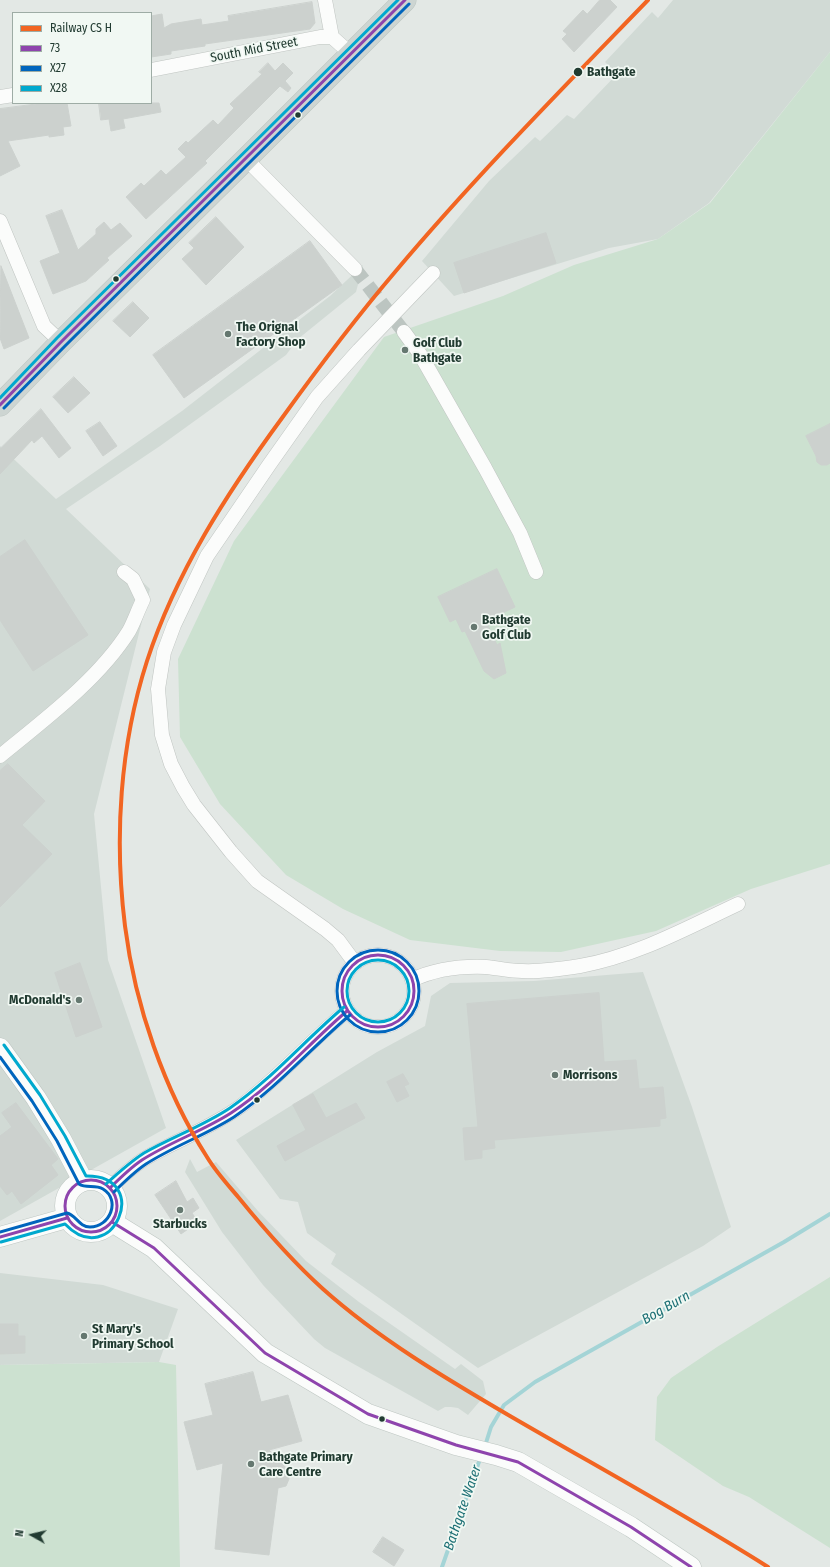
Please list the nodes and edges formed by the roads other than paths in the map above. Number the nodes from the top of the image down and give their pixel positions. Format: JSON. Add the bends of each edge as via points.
{"nodes":[{"id":1,"x":325,"y":0,"type":"edge"},
{"id":2,"x":405,"y":0,"type":"edge"},
{"id":3,"x":332,"y":37,"type":"junction"},
{"id":4,"x":351,"y":54,"type":"junction"},
{"id":5,"x":152,"y":70,"type":"edge"},
{"id":6,"x":12,"y":95,"type":"edge"},
{"id":7,"x":0,"y":97,"type":"edge"},
{"id":8,"x":246,"y":159,"type":"junction"},
{"id":9,"x":0,"y":221,"type":"edge"},
{"id":10,"x":355,"y":269,"type":"tunnel mouth"},
{"id":11,"x":433,"y":273,"type":"dead end"},
{"id":12,"x":404,"y":332,"type":"tunnel mouth"},
{"id":13,"x":60,"y":342,"type":"junction"},
{"id":14,"x":0,"y":405,"type":"edge"},
{"id":15,"x":124,"y":572,"type":"dead end"},
{"id":16,"x":536,"y":572,"type":"dead end"},
{"id":17,"x":0,"y":756,"type":"edge"},
{"id":18,"x":738,"y":904,"type":"dead end"},
{"id":19,"x":356,"y":963,"type":"junction"},
{"id":20,"x":412,"y":980,"type":"junction"},
{"id":21,"x":347,"y":1011,"type":"junction"},
{"id":22,"x":0,"y":1048,"type":"edge"},
{"id":23,"x":83,"y":1181,"type":"junction"},
{"id":24,"x":110,"y":1188,"type":"junction"},
{"id":25,"x":67,"y":1218,"type":"junction"},
{"id":26,"x":112,"y":1222,"type":"junction"},
{"id":27,"x":0,"y":1237,"type":"edge"},
{"id":28,"x":690,"y":1567,"type":"edge"}],
"edges":[{"from":1,"to":3,"type":"street"},
{"from":2,"to":4,"type":"main road"},
{"from":3,"to":4,"type":"street"},
{"from":3,"to":5,"type":"street","name":"South Mid Street"},
{"from":4,"to":8,"type":"main road"},
{"from":6,"to":7,"type":"street"},
{"from":8,"to":10,"type":"street"},
{"from":8,"to":13,"type":"main road"},
{"from":9,"to":13,"type":"street","via":[[44,326]]},
{"from":11,"to":19,"type":"street","via":[[317,397],[207,556],[164,652],[158,689],[162,734],[171,764],[194,805],[230,852],[257,881],[325,929],[338,940]]},
{"from":12,"to":16,"type":"street","via":[[420,354],[485,468],[520,533]]},
{"from":13,"to":14,"type":"main road"},
{"from":15,"to":17,"type":"street","via":[[133,579],[143,600],[129,630],[112,654],[80,688]]},
{"from":18,"to":20,"type":"street","via":[[657,942],[609,960],[580,966],[522,971],[459,967],[427,973]]},
{"from":19,"to":20,"type":"street","via":[[366,957],[389,956],[407,970]]},
{"from":19,"to":21,"type":"street","via":[[348,970],[344,980],[342,991]]},
{"from":20,"to":21,"type":"street","via":[[412,1004],[396,1022],[380,1026],[365,1024]]},
{"from":21,"to":24,"type":"street","via":[[241,1106],[152,1154],[126,1172]]},
{"from":22,"to":23,"type":"main road","via":[[36,1098]]},
{"from":23,"to":24,"type":"main road","via":[[97,1180]]},
{"from":23,"to":25,"type":"main road","via":[[75,1185],[67,1196]]},
{"from":24,"to":26,"type":"main road","via":[[117,1201]]},
{"from":25,"to":26,"type":"main road","via":[[72,1225],[89,1232],[98,1232]]},
{"from":25,"to":27,"type":"main road"},
{"from":26,"to":28,"type":"main road","via":[[154,1248],[264,1353],[368,1414],[462,1447],[518,1462],[631,1527]]}]}
